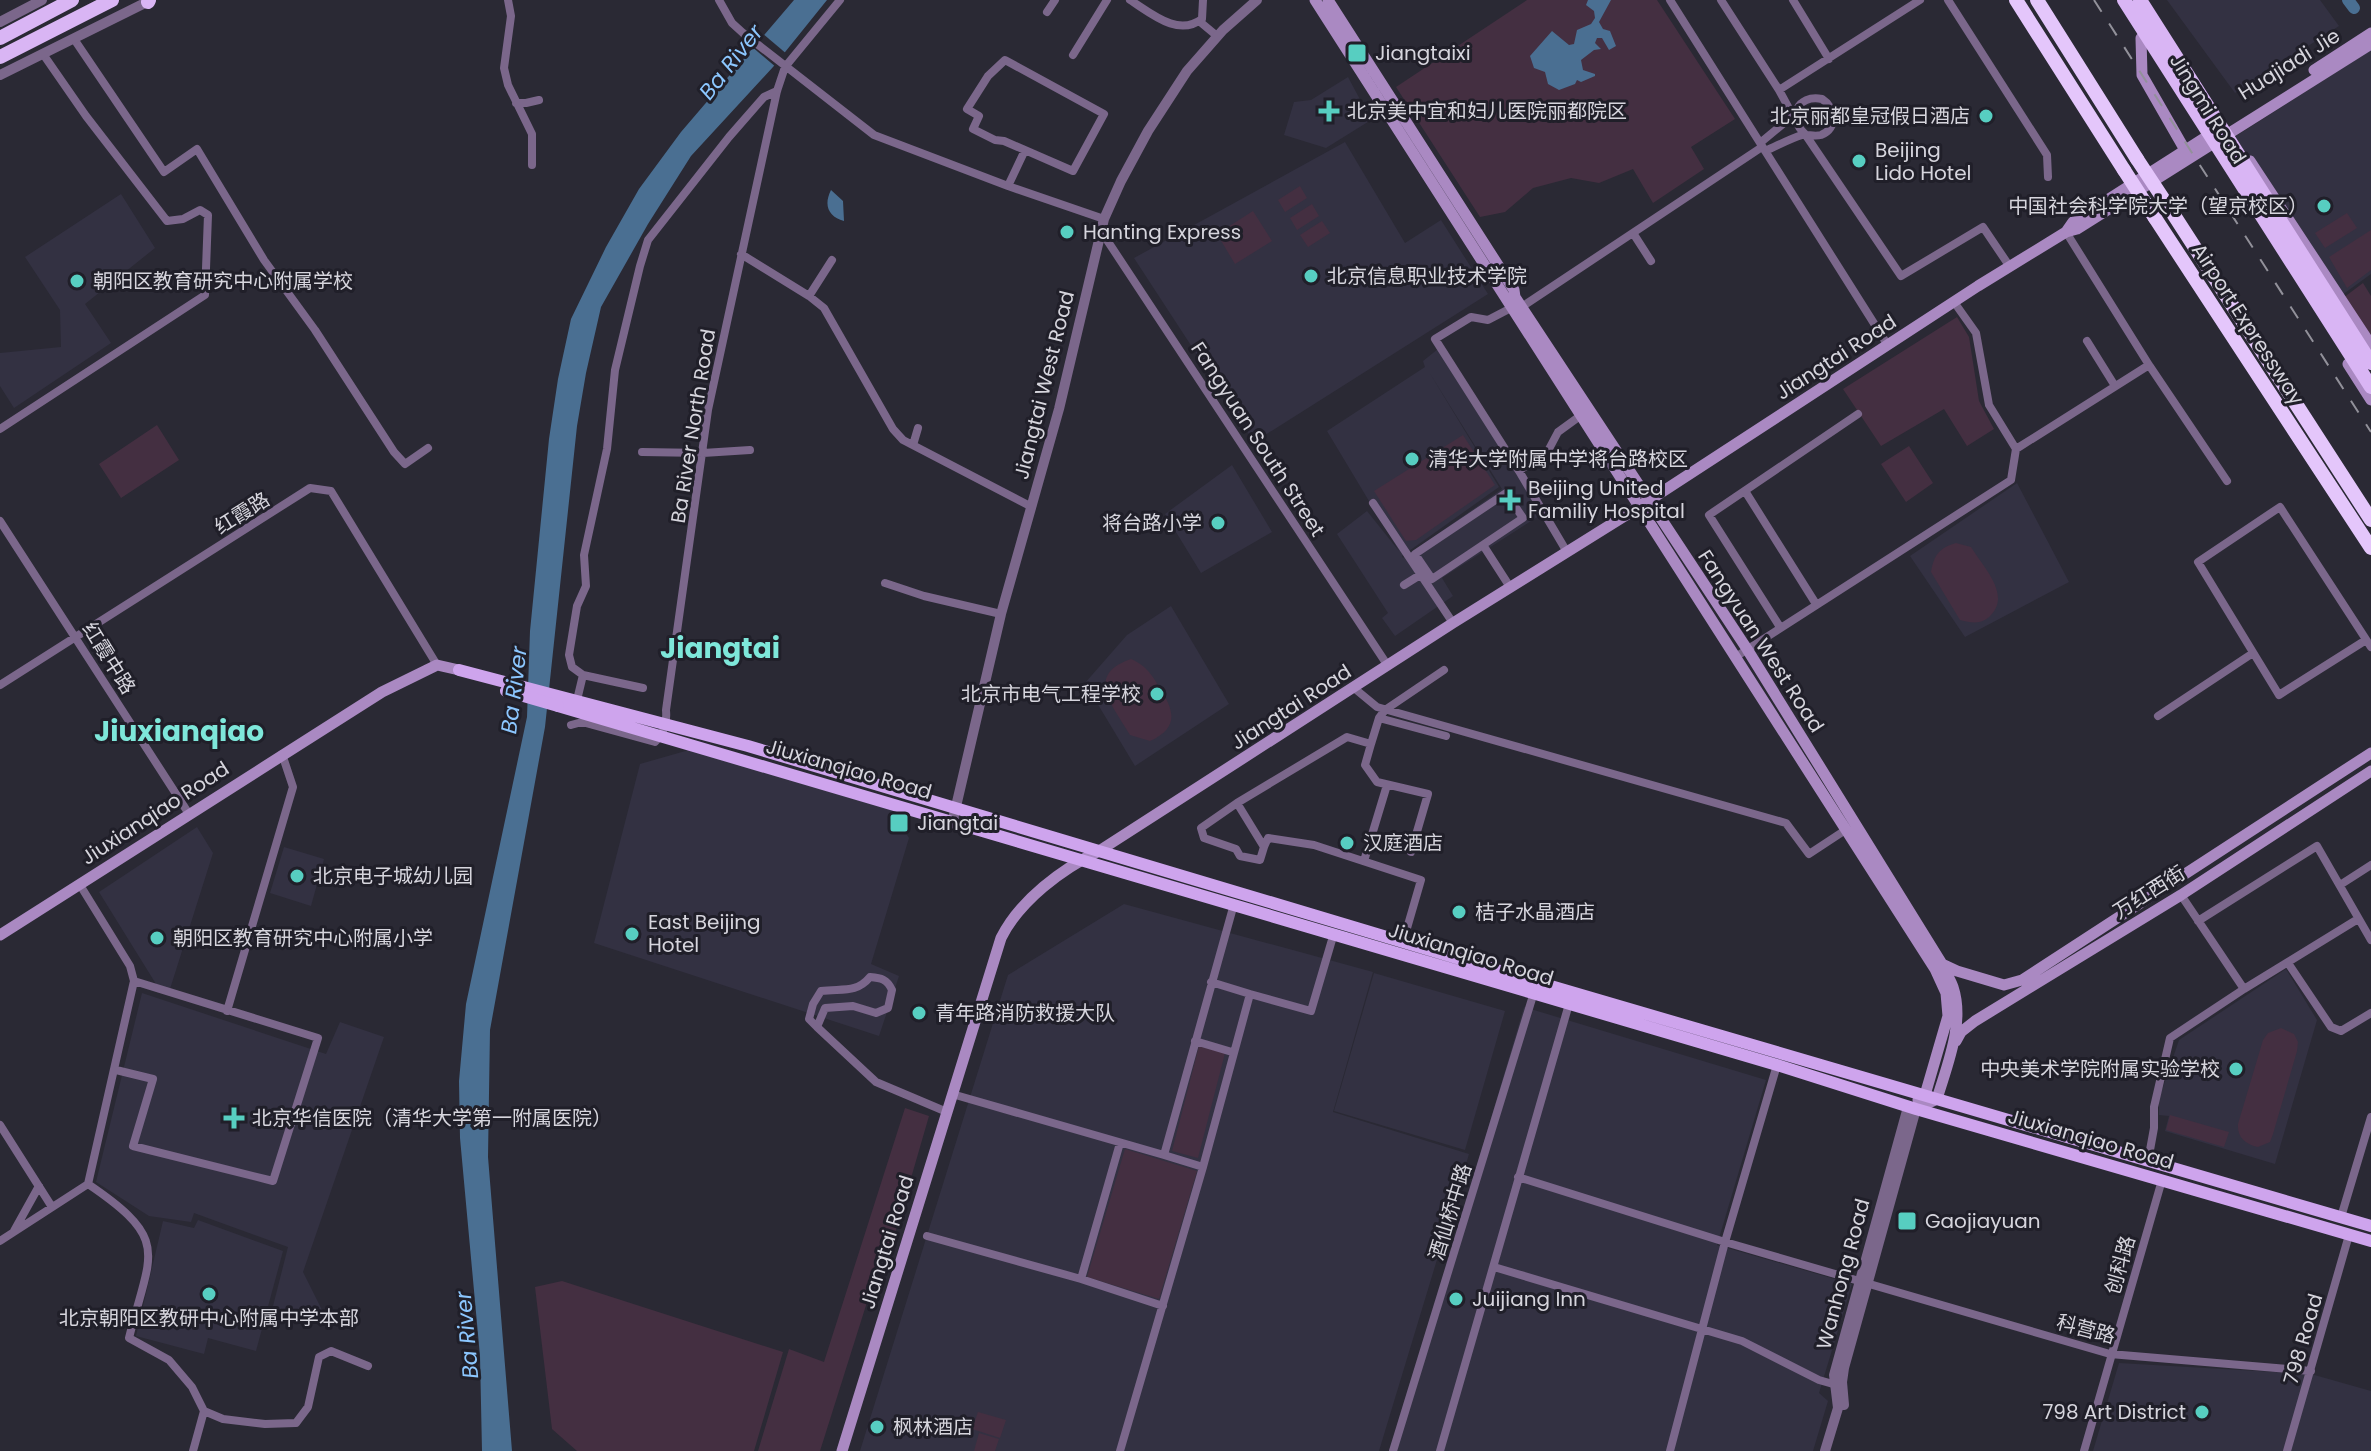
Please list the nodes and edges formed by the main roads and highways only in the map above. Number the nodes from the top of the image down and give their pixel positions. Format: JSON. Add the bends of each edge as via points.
{"nodes":[{"id":1,"x":72,"y":0,"type":"edge"},
{"id":2,"x":112,"y":0,"type":"edge"},
{"id":3,"x":1315,"y":0,"type":"edge"},
{"id":4,"x":1328,"y":0,"type":"edge"},
{"id":5,"x":2016,"y":0,"type":"edge"},
{"id":6,"x":2037,"y":0,"type":"edge"},
{"id":7,"x":2117,"y":0,"type":"edge"},
{"id":8,"x":2124,"y":0,"type":"edge"},
{"id":9,"x":2142,"y":0,"type":"edge"},
{"id":10,"x":2371,"y":33,"type":"edge"},
{"id":11,"x":0,"y":38,"type":"edge"},
{"id":12,"x":2141,"y":38,"type":"junction"},
{"id":13,"x":2371,"y":44,"type":"edge"},
{"id":14,"x":0,"y":57,"type":"edge"},
{"id":15,"x":2229,"y":128,"type":"junction"},
{"id":16,"x":2207,"y":141,"type":"junction"},
{"id":17,"x":2185,"y":150,"type":"junction"},
{"id":18,"x":2066,"y":232,"type":"junction"},
{"id":19,"x":1515,"y":309,"type":"junction"},
{"id":20,"x":2371,"y":345,"type":"edge"},
{"id":21,"x":2371,"y":363,"type":"edge"},
{"id":22,"x":2371,"y":387,"type":"edge"},
{"id":23,"x":2371,"y":400,"type":"edge"},
{"id":24,"x":1644,"y":503,"type":"junction"},
{"id":25,"x":2371,"y":520,"type":"edge"},
{"id":26,"x":2371,"y":548,"type":"edge"},
{"id":27,"x":1742,"y":653,"type":"junction"},
{"id":28,"x":459,"y":670,"type":"joint"},
{"id":29,"x":559,"y":701,"type":"junction"},
{"id":30,"x":664,"y":730,"type":"junction"},
{"id":31,"x":2371,"y":753,"type":"edge"},
{"id":32,"x":2371,"y":771,"type":"edge"},
{"id":33,"x":954,"y":814,"type":"junction"},
{"id":34,"x":1099,"y":851,"type":"junction"},
{"id":35,"x":1084,"y":859,"type":"junction"},
{"id":36,"x":0,"y":935,"type":"edge"},
{"id":37,"x":1942,"y":964,"type":"junction"},
{"id":38,"x":1535,"y":988,"type":"junction"},
{"id":39,"x":1952,"y":1048,"type":"junction"},
{"id":40,"x":1931,"y":1097,"type":"junction"},
{"id":41,"x":1912,"y":1108,"type":"junction"},
{"id":42,"x":2371,"y":1226,"type":"edge"},
{"id":43,"x":2371,"y":1241,"type":"edge"},
{"id":44,"x":842,"y":1451,"type":"edge"}],
"edges":[{"from":1,"to":11,"type":"highway"},
{"from":2,"to":14,"type":"highway"},
{"from":3,"to":19,"type":"main road","name":"Fangyuan West Road"},
{"from":4,"to":19,"type":"main road","name":"Fangyuan West Road","via":[[1514,290]]},
{"from":5,"to":26,"type":"highway","name":"Airport Expressway","bridge":true},
{"from":6,"to":25,"type":"highway","name":"Airport Expressway","bridge":true},
{"from":7,"to":12,"type":"main road","name":"Jingmi Road"},
{"from":8,"to":22,"type":"highway","bridge":true},
{"from":9,"to":15,"type":"main road","name":"Jingmi Road"},
{"from":9,"to":21,"type":"highway","bridge":true},
{"from":10,"to":15,"type":"main road","name":"Huajiadi Jie"},
{"from":12,"to":16,"type":"main road","name":"Jingmi Road"},
{"from":12,"to":17,"type":"main road","via":[[2142,75]]},
{"from":13,"to":15,"type":"main road","name":"Huajiadi Jie"},
{"from":15,"to":16,"type":"main road"},
{"from":15,"to":20,"type":"main road","name":"Jingmi Road"},
{"from":16,"to":17,"type":"main road","name":"Jiangtai Road"},
{"from":16,"to":18,"type":"main road","name":"Jiangtai Road"},
{"from":16,"to":23,"type":"main road","name":"Jingmi Road"},
{"from":17,"to":18,"type":"main road","name":"Jiangtai Road","via":[[2073,222]]},
{"from":18,"to":24,"type":"main road","name":"Jiangtai Road"},
{"from":19,"to":24,"type":"main road","name":"Fangyuan West Road"},
{"from":19,"to":24,"type":"main road","name":"Fangyuan West Road","via":[[1580,416]]},
{"from":24,"to":27,"type":"main road","name":"Fangyuan West Road"},
{"from":24,"to":34,"type":"main road","name":"Jiangtai Road"},
{"from":27,"to":37,"type":"main road","name":"Fangyuan West Road"},
{"from":27,"to":40,"type":"main road","name":"Fangyuan West Road","via":[[1946,993],[1948,1016]]},
{"from":28,"to":29,"type":"main road","bridge":true},
{"from":28,"to":36,"type":"main road","name":"Jiuxianqiao Road","via":[[437,665],[382,692]]},
{"from":29,"to":30,"type":"main road","name":"Jiuxianqiao Road"},
{"from":29,"to":30,"type":"main road","name":"Jiuxianqiao Road","via":[[577,700]]},
{"from":30,"to":33,"type":"main road","name":"Jiuxianqiao Road"},
{"from":31,"to":37,"type":"main road","name":"万红西街","via":[[2022,980],[2004,985]]},
{"from":32,"to":39,"type":"main road","name":"万红西街","via":[[1975,1021]]},
{"from":33,"to":34,"type":"main road","name":"Jiuxianqiao Road"},
{"from":33,"to":35,"type":"main road","name":"Jiuxianqiao Road"},
{"from":34,"to":35,"type":"main road","name":"Jiangtai Road"},
{"from":34,"to":38,"type":"main road","name":"Jiuxianqiao Road","via":[[1403,942]]},
{"from":35,"to":38,"type":"main road","name":"Jiuxianqiao Road"},
{"from":35,"to":44,"type":"main road","name":"Jiangtai Road","via":[[1035,896],[1006,927]]},
{"from":37,"to":39,"type":"main road","name":"Fangyuan West Road","via":[[1954,988]]},
{"from":38,"to":40,"type":"main road","name":"Jiuxianqiao Road"},
{"from":38,"to":41,"type":"main road","name":"Jiuxianqiao Road","via":[[1569,1004]]},
{"from":39,"to":40,"type":"main road","name":"Fangyuan West Road"},
{"from":40,"to":41,"type":"main road"},
{"from":40,"to":42,"type":"main road","name":"Jiuxianqiao Road"},
{"from":41,"to":43,"type":"main road","name":"Jiuxianqiao Road"}]}
